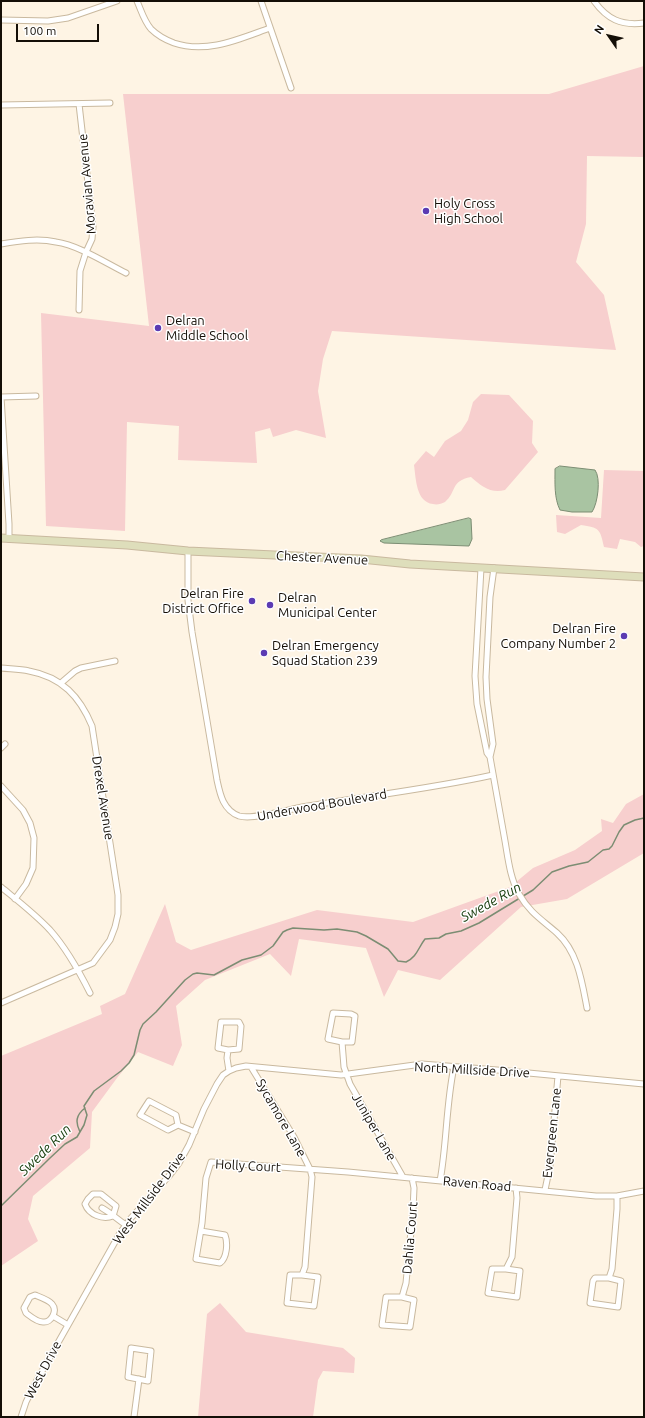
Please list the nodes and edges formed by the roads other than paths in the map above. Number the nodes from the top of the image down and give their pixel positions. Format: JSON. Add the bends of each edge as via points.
{"nodes":[{"id":1,"x":117,"y":1,"type":"edge"},
{"id":2,"x":137,"y":1,"type":"edge"},
{"id":3,"x":261,"y":1,"type":"edge"},
{"id":4,"x":594,"y":1,"type":"edge"},
{"id":5,"x":1,"y":20,"type":"edge"},
{"id":6,"x":644,"y":23,"type":"edge"},
{"id":7,"x":270,"y":28,"type":"junction"},
{"id":8,"x":291,"y":88,"type":"dead end"},
{"id":9,"x":110,"y":103,"type":"dead end"},
{"id":10,"x":80,"y":104,"type":"junction"},
{"id":11,"x":1,"y":105,"type":"edge"},
{"id":12,"x":1,"y":244,"type":"edge"},
{"id":13,"x":86,"y":252,"type":"junction"},
{"id":14,"x":126,"y":273,"type":"dead end"},
{"id":15,"x":79,"y":310,"type":"dead end"},
{"id":16,"x":36,"y":396,"type":"dead end"},
{"id":17,"x":1,"y":397,"type":"edge"},
{"id":18,"x":3,"y":437,"type":"edge"},
{"id":19,"x":5,"y":538,"type":"edge"},
{"id":20,"x":188,"y":551,"type":"junction"},
{"id":21,"x":481,"y":568,"type":"junction"},
{"id":22,"x":494,"y":568,"type":"junction"},
{"id":23,"x":644,"y":577,"type":"edge"},
{"id":24,"x":115,"y":661,"type":"dead end"},
{"id":25,"x":1,"y":668,"type":"edge"},
{"id":26,"x":61,"y":683,"type":"junction"},
{"id":27,"x":5,"y":744,"type":"dead end"},
{"id":28,"x":1,"y":748,"type":"edge"},
{"id":29,"x":490,"y":757,"type":"junction"},
{"id":30,"x":493,"y":775,"type":"junction"},
{"id":31,"x":1,"y":786,"type":"edge"},
{"id":32,"x":1,"y":887,"type":"edge"},
{"id":33,"x":15,"y":899,"type":"junction"},
{"id":34,"x":78,"y":970,"type":"junction"},
{"id":35,"x":90,"y":993,"type":"dead end"},
{"id":36,"x":2,"y":1001,"type":"edge"},
{"id":37,"x":587,"y":1008,"type":"dead end"},
{"id":38,"x":342,"y":1042,"type":"junction"},
{"id":39,"x":228,"y":1050,"type":"junction"},
{"id":40,"x":251,"y":1067,"type":"junction"},
{"id":41,"x":454,"y":1067,"type":"junction"},
{"id":42,"x":229,"y":1071,"type":"junction"},
{"id":43,"x":346,"y":1075,"type":"junction"},
{"id":44,"x":558,"y":1076,"type":"junction"},
{"id":45,"x":644,"y":1084,"type":"edge"},
{"id":46,"x":178,"y":1125,"type":"junction"},
{"id":47,"x":195,"y":1132,"type":"junction"},
{"id":48,"x":310,"y":1169,"type":"junction"},
{"id":49,"x":403,"y":1177,"type":"junction"},
{"id":50,"x":412,"y":1178,"type":"junction"},
{"id":51,"x":440,"y":1181,"type":"junction"},
{"id":52,"x":516,"y":1188,"type":"junction"},
{"id":53,"x":545,"y":1190,"type":"junction"},
{"id":54,"x":644,"y":1191,"type":"edge"},
{"id":55,"x":617,"y":1196,"type":"junction"},
{"id":56,"x":102,"y":1208,"type":"dead end"},
{"id":57,"x":113,"y":1216,"type":"junction"},
{"id":58,"x":126,"y":1225,"type":"junction"},
{"id":59,"x":200,"y":1231,"type":"junction"},
{"id":60,"x":506,"y":1269,"type":"junction"},
{"id":61,"x":302,"y":1275,"type":"junction"},
{"id":62,"x":609,"y":1278,"type":"junction"},
{"id":63,"x":402,"y":1297,"type":"junction"},
{"id":64,"x":53,"y":1316,"type":"junction"},
{"id":65,"x":68,"y":1325,"type":"junction"},
{"id":66,"x":139,"y":1379,"type":"junction"},
{"id":67,"x":21,"y":1417,"type":"edge"},
{"id":68,"x":134,"y":1417,"type":"edge"}],
"edges":[{"from":1,"to":5,"type":"street","via":[[68,18],[41,21]]},
{"from":2,"to":7,"type":"street","via":[[151,29],[165,40],[182,45],[203,47],[227,43]]},
{"from":3,"to":7,"type":"street"},
{"from":4,"to":6,"type":"street","via":[[600,10],[619,22]]},
{"from":7,"to":8,"type":"street"},
{"from":9,"to":10,"type":"street"},
{"from":10,"to":11,"type":"street"},
{"from":10,"to":13,"type":"street","name":"Moravian Avenue","via":[[93,227],[92,239]]},
{"from":12,"to":13,"type":"street","via":[[38,240],[57,242]]},
{"from":13,"to":14,"type":"street"},
{"from":13,"to":15,"type":"street","name":"Moravian Avenue","via":[[80,272]]},
{"from":16,"to":17,"type":"street"},
{"from":17,"to":18,"type":"street"},
{"from":18,"to":19,"type":"street","via":[[9,524]]},
{"from":19,"to":20,"type":"street","name":"Chester Avenue"},
{"from":20,"to":21,"type":"street","name":"Chester Avenue","via":[[361,559]]},
{"from":20,"to":30,"type":"street","name":"Underwood Boulevard","via":[[188,600],[192,632],[217,780],[224,803],[234,814],[249,818]]},
{"from":21,"to":22,"type":"street","name":"Chester Avenue"},
{"from":21,"to":29,"type":"street","via":[[475,676],[477,704]]},
{"from":22,"to":23,"type":"street","name":"Chester Avenue"},
{"from":22,"to":29,"type":"street","via":[[486,678],[493,744]]},
{"from":24,"to":26,"type":"street","via":[[81,668]]},
{"from":25,"to":26,"type":"street","name":"Drexel Avenue","via":[[46,675]]},
{"from":26,"to":34,"type":"street","name":"Drexel Avenue","via":[[81,703],[92,726],[118,895],[118,914],[110,940],[93,963]]},
{"from":27,"to":28,"type":"street"},
{"from":29,"to":30,"type":"street"},
{"from":30,"to":37,"type":"street","via":[[511,872],[518,893],[532,913],[558,934],[570,949],[576,961]]},
{"from":31,"to":33,"type":"street","via":[[23,810],[34,838],[33,868]]},
{"from":32,"to":33,"type":"street"},
{"from":33,"to":34,"type":"street","via":[[50,930]]},
{"from":34,"to":35,"type":"street"},
{"from":34,"to":36,"type":"street","name":"Drexel Avenue"},
{"from":38,"to":38,"type":"street","via":[[328,1039],[333,1013],[355,1016],[352,1042]]},
{"from":38,"to":43,"type":"street","name":"Juniper Lane"},
{"from":39,"to":39,"type":"street","via":[[218,1048],[221,1022],[239,1022],[240,1049]]},
{"from":39,"to":42,"type":"street"},
{"from":40,"to":42,"type":"street","name":"North Millside Drive","via":[[241,1066]]},
{"from":40,"to":43,"type":"street","name":"North Millside Drive"},
{"from":40,"to":48,"type":"street","name":"Sycamore Lane","via":[[294,1137]]},
{"from":41,"to":43,"type":"street","name":"North Millside Drive","via":[[417,1064]]},
{"from":41,"to":44,"type":"street","name":"North Millside Drive"},
{"from":41,"to":51,"type":"street"},
{"from":42,"to":47,"type":"street","name":"West Millside Drive","via":[[217,1084]]},
{"from":43,"to":49,"type":"street","name":"Juniper Lane"},
{"from":44,"to":45,"type":"street","name":"North Millside Drive"},
{"from":44,"to":53,"type":"street","name":"Evergreen Lane","via":[[550,1166]]},
{"from":46,"to":46,"type":"street","via":[[176,1115],[149,1101],[140,1115],[168,1130]]},
{"from":46,"to":47,"type":"street"},
{"from":47,"to":58,"type":"street","name":"West Millside Drive","via":[[176,1167]]},
{"from":48,"to":49,"type":"street","name":"Raven Road"},
{"from":48,"to":59,"type":"street","name":"Holly Court","via":[[210,1162]]},
{"from":48,"to":61,"type":"street","name":"Sycamore Lane","via":[[313,1181],[306,1263]]},
{"from":49,"to":50,"type":"street","name":"Raven Road"},
{"from":50,"to":51,"type":"street","name":"Raven Road"},
{"from":50,"to":63,"type":"street","name":"Dahlia Court","via":[[413,1210],[406,1283]]},
{"from":51,"to":52,"type":"street","name":"Raven Road"},
{"from":52,"to":53,"type":"street","name":"Raven Road"},
{"from":52,"to":60,"type":"street","via":[[512,1257]]},
{"from":53,"to":55,"type":"street","name":"Raven Road"},
{"from":54,"to":55,"type":"street","name":"Raven Road"},
{"from":55,"to":62,"type":"street","via":[[613,1264]]},
{"from":56,"to":57,"type":"street"},
{"from":57,"to":57,"type":"street","via":[[100,1218],[87,1209],[88,1199],[93,1194],[101,1194],[116,1206]]},
{"from":57,"to":58,"type":"street"},
{"from":58,"to":65,"type":"street","name":"West Millside Drive"},
{"from":59,"to":59,"type":"street","name":"Holly Court","via":[[196,1259],[220,1263],[223,1261],[227,1239],[225,1235]]},
{"from":60,"to":60,"type":"street","via":[[492,1269],[488,1293],[517,1297],[520,1271]]},
{"from":61,"to":61,"type":"street","via":[[290,1275],[287,1303],[314,1306],[318,1277]]},
{"from":62,"to":62,"type":"street","via":[[595,1278],[590,1303],[618,1308],[621,1281]]},
{"from":63,"to":63,"type":"street","via":[[386,1297],[382,1325],[410,1327],[414,1300]]},
{"from":64,"to":64,"type":"street","via":[[42,1322],[26,1313],[24,1308],[30,1297],[35,1295],[52,1304],[55,1309]]},
{"from":64,"to":65,"type":"street"},
{"from":65,"to":67,"type":"street","name":"West Drive","via":[[37,1380]]},
{"from":66,"to":66,"type":"street","via":[[128,1377],[131,1348],[151,1351],[148,1381]]},
{"from":66,"to":68,"type":"street"}]}
